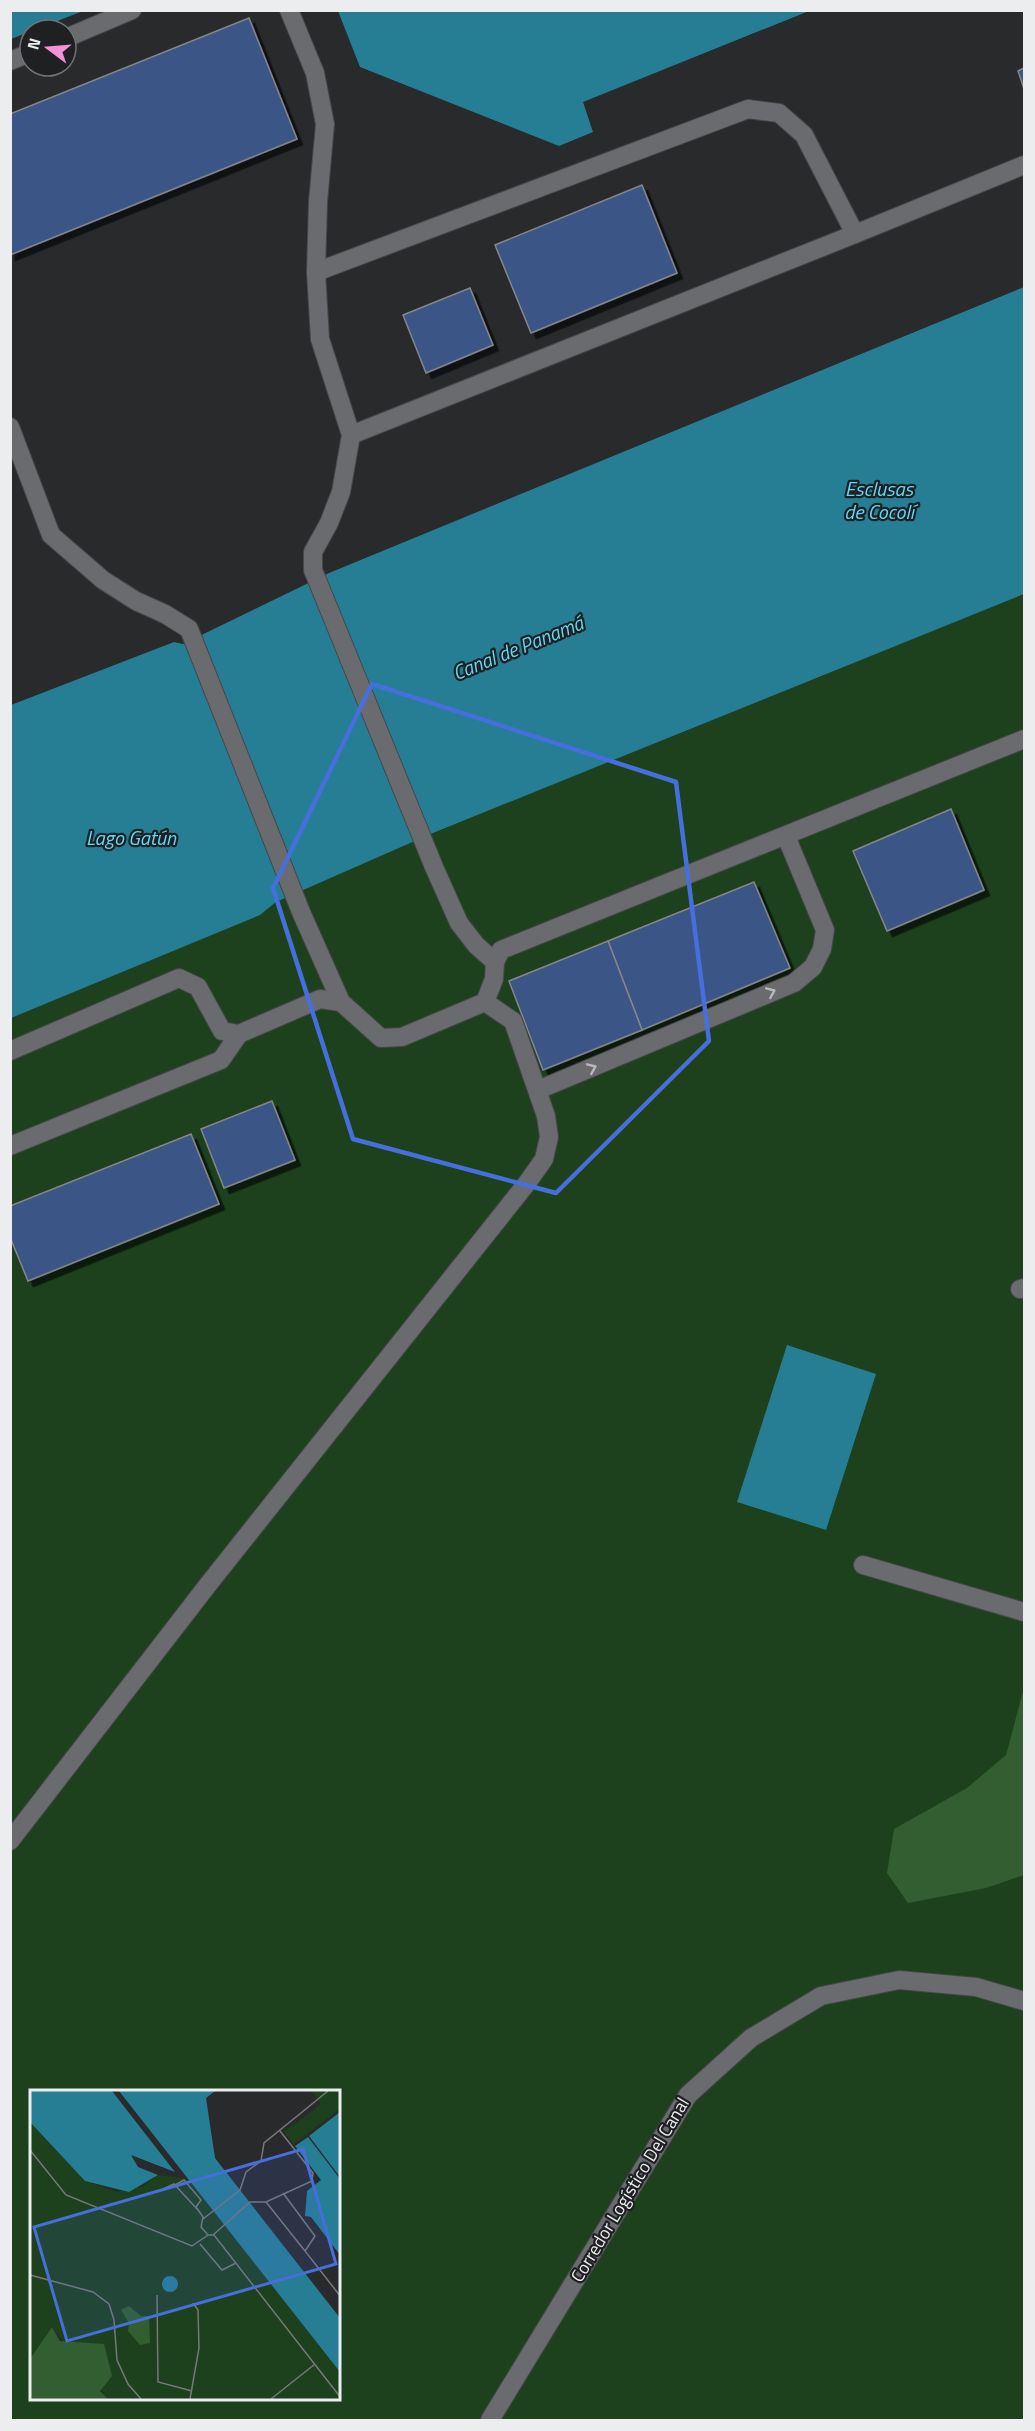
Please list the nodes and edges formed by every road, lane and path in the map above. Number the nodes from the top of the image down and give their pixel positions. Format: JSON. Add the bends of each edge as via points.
{"nodes":[{"id":1,"x":132,"y":10,"type":"edge"},
{"id":2,"x":289,"y":10,"type":"edge"},
{"id":3,"x":78,"y":33,"type":"edge"},
{"id":4,"x":1024,"y":165,"type":"edge"},
{"id":5,"x":855,"y":234,"type":"junction"},
{"id":6,"x":316,"y":272,"type":"junction"},
{"id":7,"x":10,"y":427,"type":"edge"},
{"id":8,"x":351,"y":435,"type":"junction"},
{"id":9,"x":1024,"y":739,"type":"edge"},
{"id":10,"x":786,"y":836,"type":"junction"},
{"id":11,"x":495,"y":962,"type":"junction"},
{"id":12,"x":341,"y":1002,"type":"junction"},
{"id":13,"x":485,"y":1002,"type":"junction"},
{"id":14,"x":239,"y":1034,"type":"junction"},
{"id":15,"x":10,"y":1051,"type":"edge"},
{"id":16,"x":538,"y":1090,"type":"junction"},
{"id":17,"x":10,"y":1146,"type":"edge"},
{"id":18,"x":863,"y":1565,"type":"dead end"},
{"id":19,"x":1024,"y":1612,"type":"edge"},
{"id":20,"x":10,"y":1841,"type":"edge"},
{"id":21,"x":1024,"y":2001,"type":"edge"},
{"id":22,"x":490,"y":2421,"type":"edge"}],
"edges":[{"from":1,"to":3,"type":"lane"},
{"from":2,"to":6,"type":"lane","via":[[315,74],[325,124]]},
{"from":4,"to":5,"type":"lane"},
{"from":5,"to":6,"type":"lane","via":[[804,135],[779,113],[748,109]]},
{"from":5,"to":8,"type":"lane"},
{"from":6,"to":8,"type":"lane","via":[[320,339]]},
{"from":7,"to":12,"type":"lane","via":[[51,535],[103,580],[189,630]]},
{"from":8,"to":11,"type":"lane","via":[[341,492],[313,552],[313,570],[459,923]]},
{"from":9,"to":10,"type":"lane"},
{"from":10,"to":11,"type":"lane","via":[[501,950]]},
{"from":16,"to":10,"type":"lane","one_way":true,"via":[[794,982],[813,967],[822,949],[825,930]]},
{"from":11,"to":13,"type":"lane","via":[[494,979]]},
{"from":12,"to":13,"type":"lane","via":[[381,1038],[402,1037]]},
{"from":12,"to":14,"type":"lane","via":[[320,999]]},
{"from":13,"to":16,"type":"lane","via":[[513,1022]]},
{"from":14,"to":15,"type":"lane","via":[[222,1031],[198,987],[179,978]]},
{"from":14,"to":17,"type":"lane","via":[[221,1060]]},
{"from":16,"to":20,"type":"lane","via":[[549,1137],[544,1159],[533,1175]]},
{"from":18,"to":19,"type":"lane"},
{"from":21,"to":22,"type":"lane","name":"Corredor Logístico Del Canal","via":[[976,1987],[899,1980],[821,1996],[751,2038],[688,2095]]}]}
